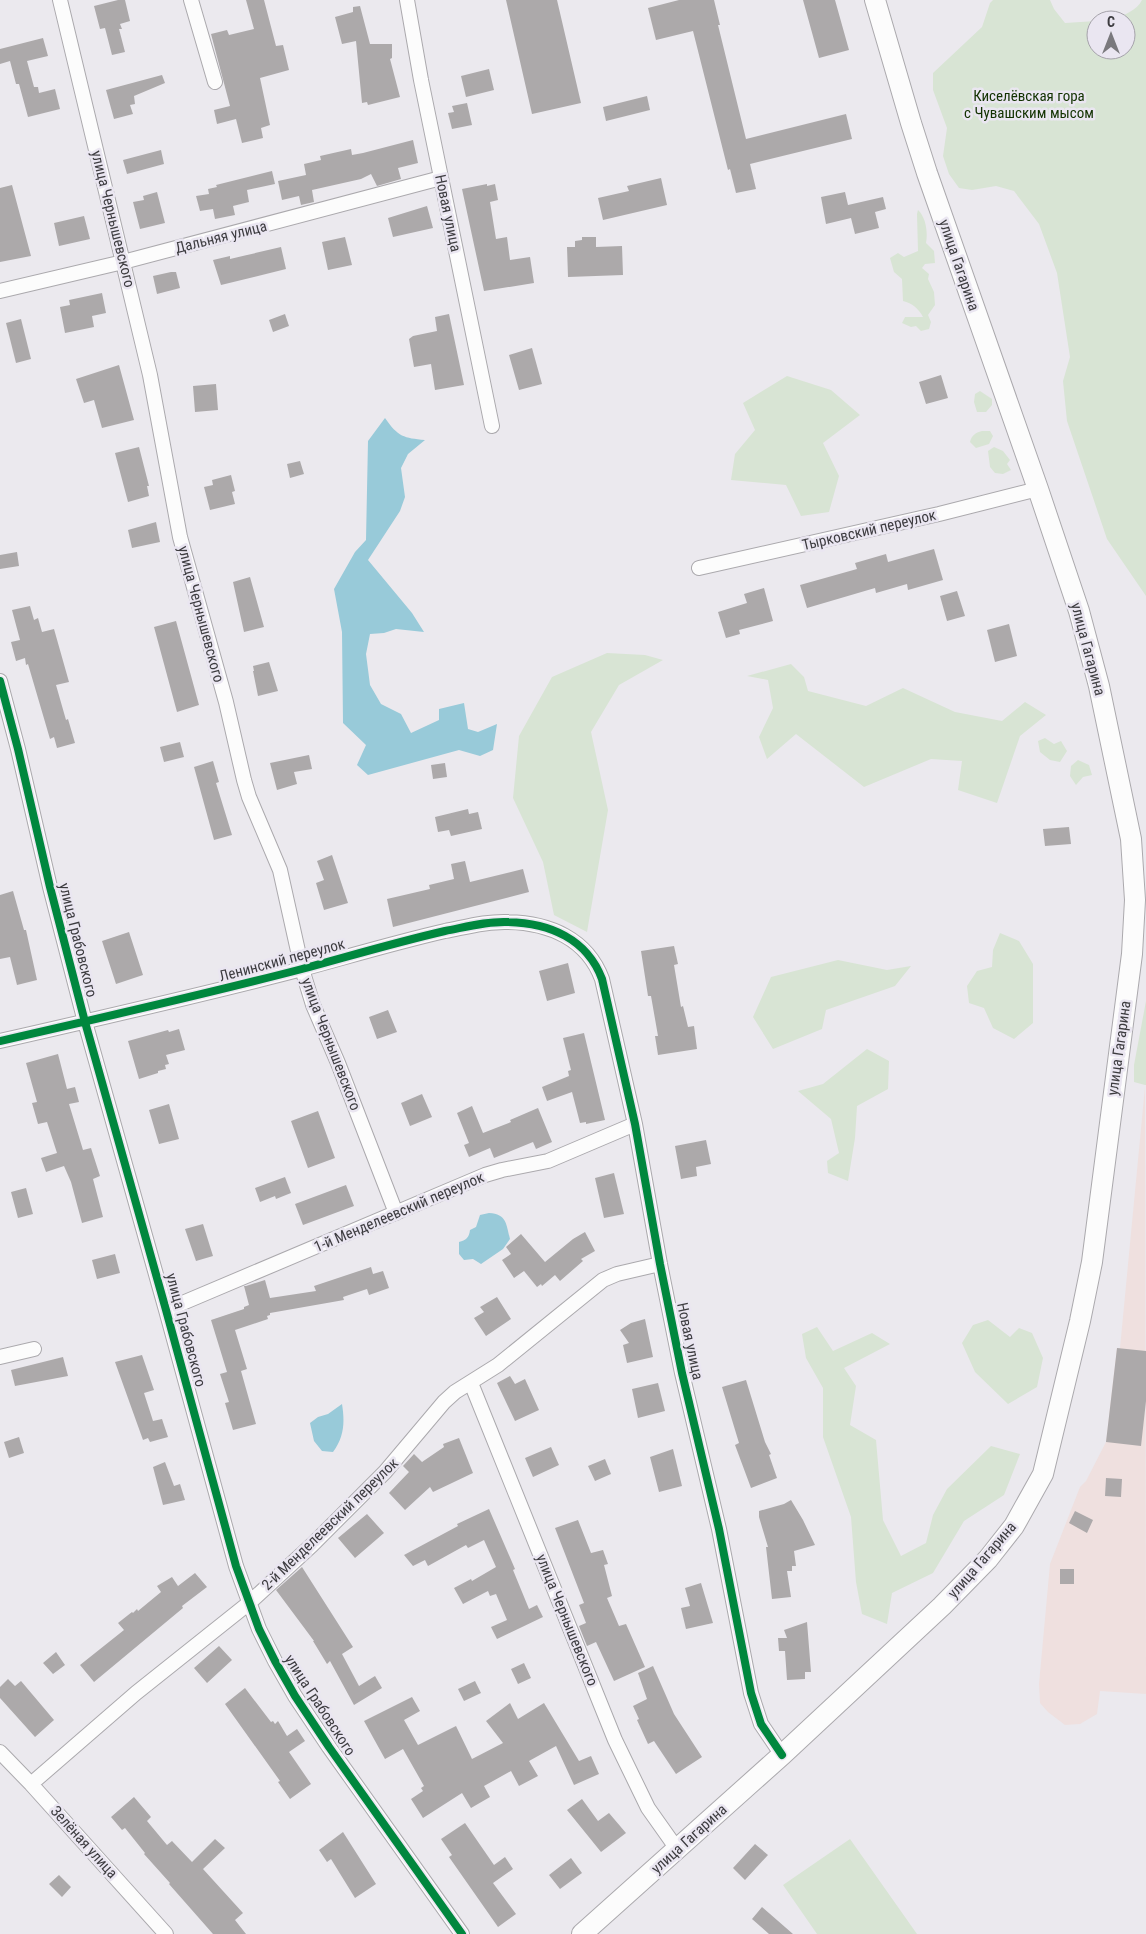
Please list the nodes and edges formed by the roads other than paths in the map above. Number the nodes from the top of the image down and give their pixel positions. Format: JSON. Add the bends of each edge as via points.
{"nodes":[{"id":1,"x":60,"y":0,"type":"edge"},
{"id":2,"x":191,"y":0,"type":"edge"},
{"id":3,"x":407,"y":0,"type":"edge"},
{"id":4,"x":875,"y":0,"type":"edge"},
{"id":5,"x":215,"y":82,"type":"dead end"},
{"id":6,"x":441,"y":178,"type":"junction"},
{"id":7,"x":123,"y":262,"type":"junction"},
{"id":8,"x":0,"y":291,"type":"edge"},
{"id":9,"x":492,"y":426,"type":"dead end"},
{"id":10,"x":1038,"y":489,"type":"junction"},
{"id":11,"x":699,"y":568,"type":"dead end"},
{"id":12,"x":0,"y":681,"type":"edge"},
{"id":13,"x":569,"y":938,"type":"joint"},
{"id":14,"x":302,"y":969,"type":"junction"},
{"id":15,"x":85,"y":1022,"type":"junction"},
{"id":16,"x":0,"y":1041,"type":"edge"},
{"id":17,"x":635,"y":1124,"type":"junction"},
{"id":18,"x":396,"y":1213,"type":"junction"},
{"id":19,"x":660,"y":1264,"type":"junction"},
{"id":20,"x":166,"y":1310,"type":"junction"},
{"id":21,"x":34,"y":1349,"type":"dead end"},
{"id":22,"x":0,"y":1357,"type":"edge"},
{"id":23,"x":471,"y":1383,"type":"junction"},
{"id":24,"x":249,"y":1603,"type":"junction"},
{"id":25,"x":0,"y":1752,"type":"edge"},
{"id":26,"x":782,"y":1755,"type":"junction"},
{"id":27,"x":31,"y":1784,"type":"junction"},
{"id":28,"x":677,"y":1850,"type":"junction"},
{"id":29,"x":166,"y":1934,"type":"edge"},
{"id":30,"x":462,"y":1934,"type":"edge"},
{"id":31,"x":582,"y":1934,"type":"edge"}],
"edges":[{"from":1,"to":7,"type":"street","name":"улица Чернышевского"},
{"from":2,"to":5,"type":"street"},
{"from":3,"to":6,"type":"street","name":"Новая улица"},
{"from":4,"to":10,"type":"main road","name":"улица Гагарина","via":[[922,156]]},
{"from":6,"to":7,"type":"street","name":"Дальняя улица"},
{"from":6,"to":9,"type":"street","name":"Новая улица"},
{"from":7,"to":8,"type":"street","name":"Дальняя улица"},
{"from":7,"to":14,"type":"street","name":"улица Чернышевского","via":[[150,374],[192,586],[226,702],[249,797],[280,870]]},
{"from":10,"to":11,"type":"street","name":"Тырковский переулок"},
{"from":10,"to":26,"type":"main road","name":"улица Гагарина","via":[[1074,596],[1099,686],[1123,793],[1134,871],[1132,954],[1092,1262],[1043,1474],[1014,1526],[942,1606]]},
{"from":12,"to":15,"type":"street","name":"улица Грабовского"},
{"from":13,"to":14,"type":"street","name":"Ленинский переулок","via":[[533,925],[489,922],[426,935]]},
{"from":13,"to":17,"type":"street","name":"Новая улица","via":[[596,963],[602,979]]},
{"from":14,"to":15,"type":"street","name":"Ленинский переулок"},
{"from":14,"to":18,"type":"street","name":"улица Чернышевского"},
{"from":15,"to":16,"type":"street","name":"Ленинский переулок"},
{"from":15,"to":20,"type":"street","name":"улица Грабовского"},
{"from":17,"to":18,"type":"street","name":"1-й Менделеевский переулок","via":[[548,1161],[485,1175]]},
{"from":17,"to":19,"type":"street","name":"Новая улица"},
{"from":18,"to":20,"type":"street","name":"1-й Менделеевский переулок"},
{"from":19,"to":23,"type":"street","name":"2-й Менделеевский переулок","via":[[603,1280],[504,1361]]},
{"from":19,"to":26,"type":"street","name":"Новая улица","via":[[751,1693],[761,1724]]},
{"from":20,"to":24,"type":"street","name":"улица Грабовского"},
{"from":21,"to":22,"type":"street"},
{"from":23,"to":24,"type":"street","name":"2-й Менделеевский переулок","via":[[444,1402],[360,1499]]},
{"from":23,"to":28,"type":"street","name":"улица Чернышевского","via":[[615,1740],[648,1808]]},
{"from":24,"to":27,"type":"street","name":"2-й Менделеевский переулок","via":[[136,1693]]},
{"from":24,"to":30,"type":"street","name":"улица Грабовского","via":[[259,1629],[295,1696]]},
{"from":25,"to":27,"type":"street","name":"Зелёная улица"},
{"from":26,"to":28,"type":"main road","name":"улица Гагарина"},
{"from":27,"to":29,"type":"street","name":"Зелёная улица"},
{"from":28,"to":31,"type":"main road","name":"улица Гагарина"}]}
